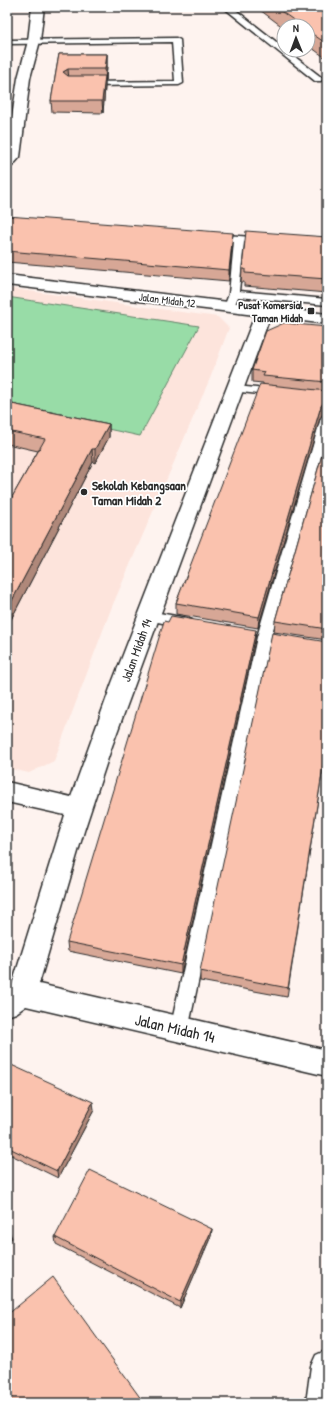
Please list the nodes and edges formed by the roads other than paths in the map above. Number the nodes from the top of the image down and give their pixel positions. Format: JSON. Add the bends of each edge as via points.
{"nodes":[{"id":1,"x":38,"y":7,"type":"edge"},
{"id":2,"x":227,"y":7,"type":"edge"},
{"id":3,"x":34,"y":41,"type":"junction"},
{"id":4,"x":7,"y":42,"type":"edge"},
{"id":5,"x":318,"y":80,"type":"dead end"},
{"id":6,"x":77,"y":84,"type":"edge"},
{"id":7,"x":7,"y":164,"type":"edge"},
{"id":8,"x":201,"y":236,"type":"edge"},
{"id":9,"x":240,"y":239,"type":"junction"},
{"id":10,"x":271,"y":241,"type":"edge"},
{"id":11,"x":7,"y":280,"type":"edge"},
{"id":12,"x":231,"y":301,"type":"junction"},
{"id":13,"x":327,"y":302,"type":"edge"},
{"id":14,"x":264,"y":312,"type":"junction"},
{"id":15,"x":327,"y":319,"type":"edge"},
{"id":16,"x":236,"y":389,"type":"junction"},
{"id":17,"x":289,"y":394,"type":"edge"},
{"id":18,"x":327,"y":418,"type":"edge"},
{"id":19,"x":148,"y":616,"type":"junction"},
{"id":20,"x":202,"y":626,"type":"edge"},
{"id":21,"x":249,"y":634,"type":"edge"},
{"id":22,"x":264,"y":637,"type":"junction"},
{"id":23,"x":280,"y":639,"type":"edge"},
{"id":24,"x":7,"y":792,"type":"edge"},
{"id":25,"x":79,"y":809,"type":"junction"},
{"id":26,"x":15,"y":998,"type":"edge"},
{"id":27,"x":179,"y":1030,"type":"junction"},
{"id":28,"x":327,"y":1063,"type":"edge"},
{"id":29,"x":327,"y":1366,"type":"edge"},
{"id":30,"x":322,"y":1403,"type":"edge"}],
"edges":[{"from":1,"to":3,"type":"street"},
{"from":2,"to":5,"type":"lane"},
{"from":3,"to":4,"type":"lane"},
{"from":3,"to":6,"type":"lane","via":[[176,40],[179,83]]},
{"from":3,"to":7,"type":"street","via":[[24,78],[13,156]]},
{"from":8,"to":9,"type":"lane"},
{"from":9,"to":10,"type":"lane"},
{"from":9,"to":12,"type":"lane"},
{"from":11,"to":12,"type":"street","name":"Jalan Midah 12"},
{"from":12,"to":13,"type":"lane"},
{"from":12,"to":14,"type":"street","name":"Jalan Midah 12"},
{"from":14,"to":15,"type":"street","name":"Jalan Midah 12"},
{"from":14,"to":16,"type":"street","name":"Jalan Midah 14"},
{"from":16,"to":17,"type":"lane"},
{"from":16,"to":19,"type":"street","name":"Jalan Midah 14"},
{"from":18,"to":22,"type":"lane"},
{"from":19,"to":20,"type":"lane"},
{"from":19,"to":25,"type":"street","name":"Jalan Midah 14"},
{"from":21,"to":22,"type":"lane"},
{"from":22,"to":23,"type":"lane"},
{"from":22,"to":27,"type":"lane"},
{"from":24,"to":25,"type":"street"},
{"from":25,"to":26,"type":"street","name":"Jalan Midah 14"},
{"from":26,"to":27,"type":"street","name":"Jalan Midah 14"},
{"from":27,"to":28,"type":"street","name":"Jalan Midah 14"},
{"from":29,"to":30,"type":"street"}]}
